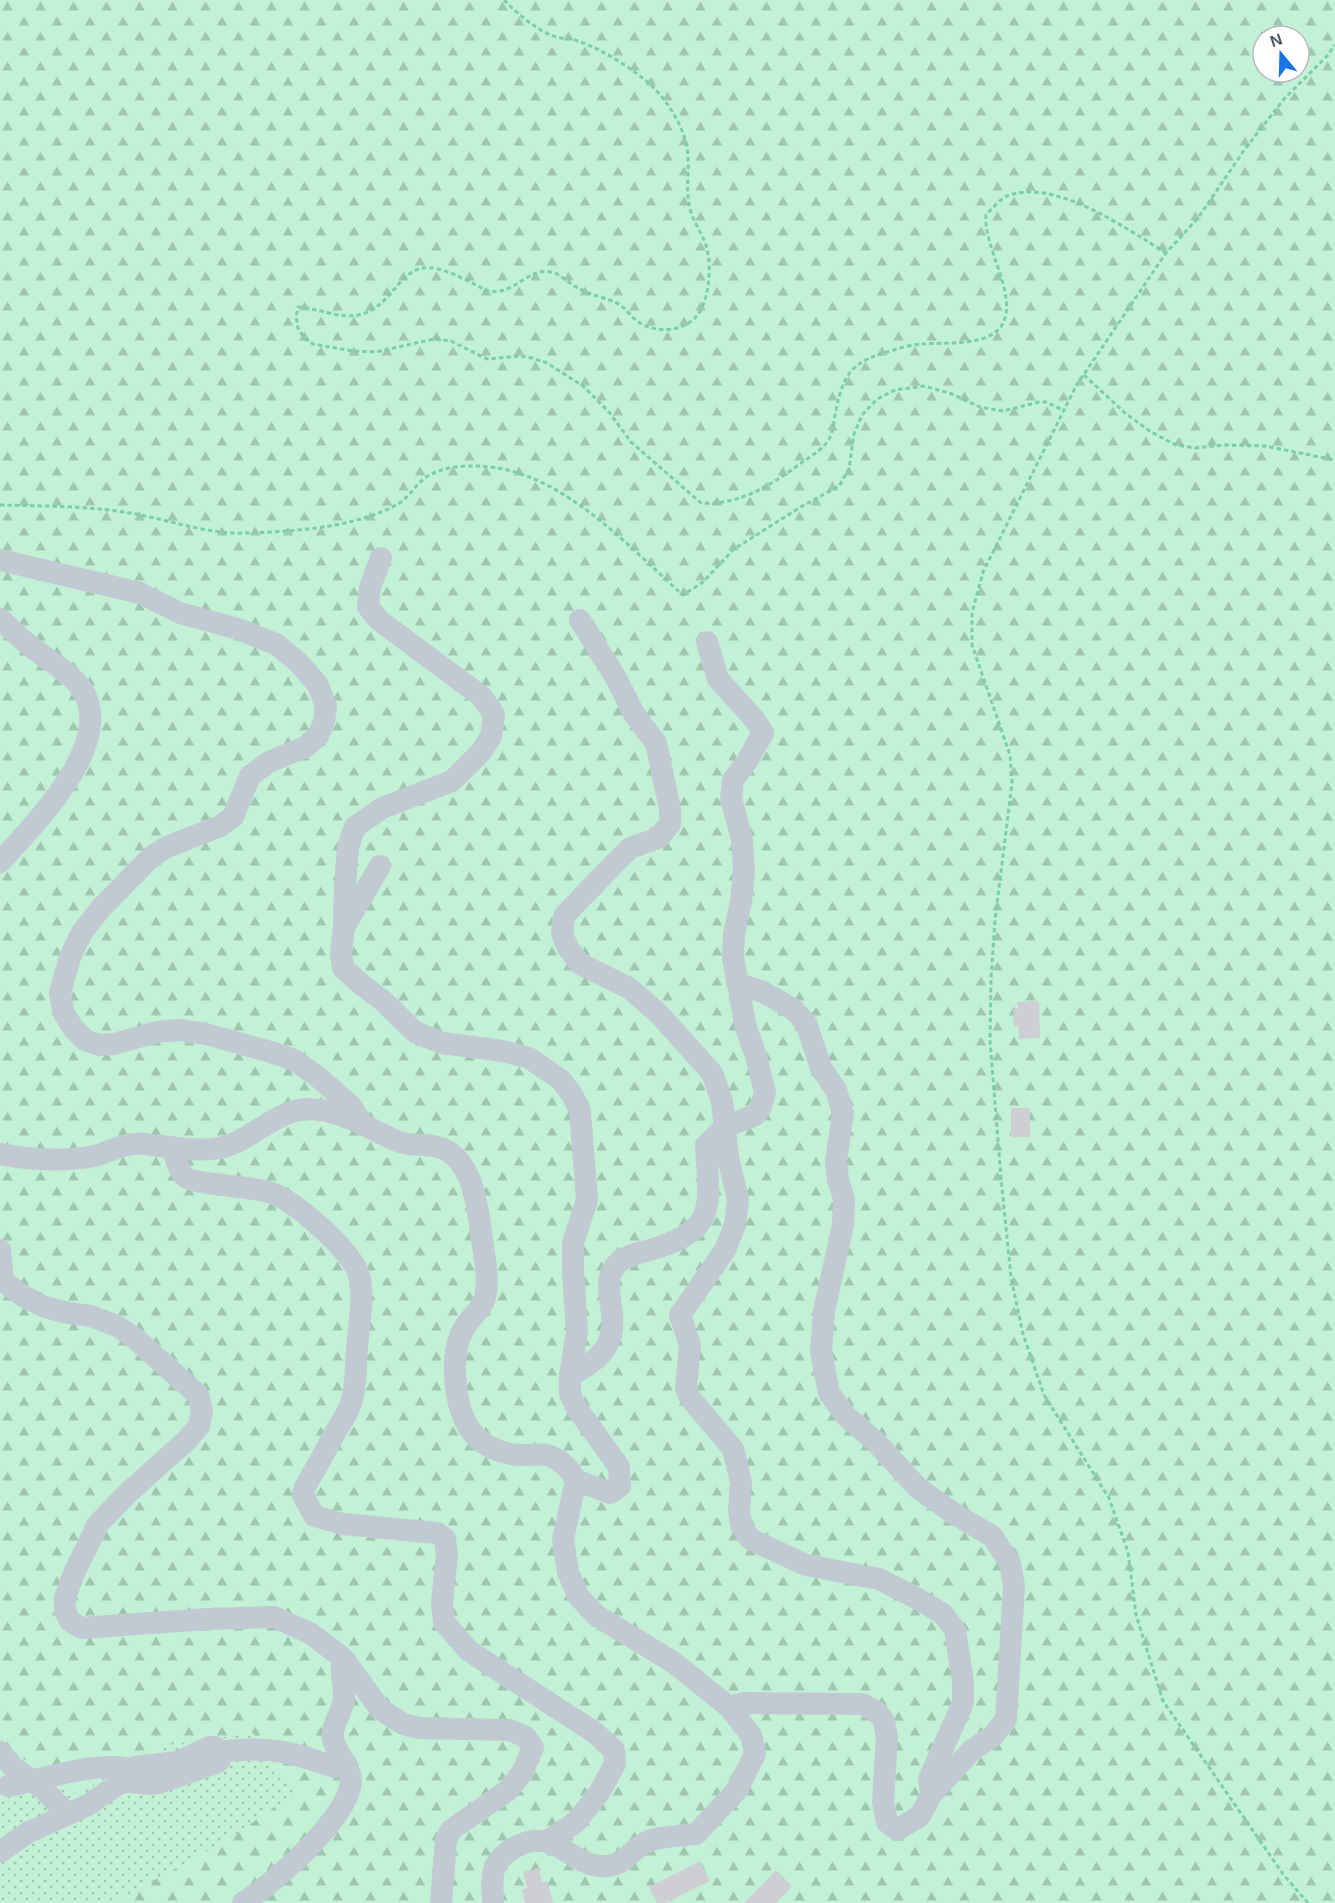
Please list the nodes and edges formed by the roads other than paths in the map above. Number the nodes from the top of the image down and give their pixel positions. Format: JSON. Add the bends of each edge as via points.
{"nodes":[{"id":1,"x":381,"y":558,"type":"dead end"},
{"id":2,"x":0,"y":560,"type":"edge"},
{"id":3,"x":0,"y":619,"type":"edge"},
{"id":4,"x":580,"y":620,"type":"dead end"},
{"id":5,"x":707,"y":642,"type":"dead end"},
{"id":6,"x":0,"y":862,"type":"edge"},
{"id":7,"x":380,"y":867,"type":"dead end"},
{"id":8,"x":344,"y":927,"type":"junction"},
{"id":9,"x":737,"y":983,"type":"junction"},
{"id":10,"x":363,"y":1125,"type":"junction"},
{"id":11,"x":725,"y":1127,"type":"junction"},
{"id":12,"x":172,"y":1147,"type":"junction"},
{"id":13,"x":0,"y":1154,"type":"edge"},
{"id":14,"x":0,"y":1250,"type":"edge"},
{"id":15,"x":570,"y":1375,"type":"junction"},
{"id":16,"x":576,"y":1480,"type":"junction"},
{"id":17,"x":343,"y":1658,"type":"junction"},
{"id":18,"x":729,"y":1707,"type":"junction"},
{"id":19,"x":0,"y":1752,"type":"edge"},
{"id":20,"x":344,"y":1763,"type":"junction"},
{"id":21,"x":127,"y":1775,"type":"junction"},
{"id":22,"x":32,"y":1781,"type":"junction"},
{"id":23,"x":8,"y":1786,"type":"dead end"},
{"id":24,"x":931,"y":1795,"type":"junction"},
{"id":25,"x":68,"y":1814,"type":"junction"},
{"id":26,"x":546,"y":1842,"type":"junction"},
{"id":27,"x":0,"y":1852,"type":"edge"},
{"id":28,"x":243,"y":1903,"type":"edge"},
{"id":29,"x":441,"y":1903,"type":"edge"},
{"id":30,"x":493,"y":1903,"type":"edge"}],
"edges":[{"from":1,"to":8,"type":"street","via":[[370,587],[368,607],[387,626],[481,696],[494,714],[491,736],[481,752],[452,781],[381,808],[355,827],[348,847]]},
{"from":2,"to":10,"type":"street","via":[[140,592],[180,613],[238,629],[276,644],[318,685],[326,706],[318,736],[304,747],[269,762],[250,777],[233,817],[151,857],[82,932],[60,993],[63,1011],[86,1040],[99,1045],[114,1044],[179,1030],[271,1052],[294,1060],[317,1076],[351,1106]]},
{"from":3,"to":6,"type":"street","via":[[82,690],[91,708],[91,728],[68,780]]},
{"from":4,"to":11,"type":"street","via":[[634,714],[656,742],[670,824],[658,838],[630,848],[618,860],[564,916],[562,934],[580,964],[629,988],[658,1013],[712,1073],[722,1101]]},
{"from":5,"to":9,"type":"street","via":[[718,679],[763,733],[733,780],[731,798],[742,840],[744,871],[734,934]]},
{"from":7,"to":8,"type":"street"},
{"from":8,"to":15,"type":"street","via":[[343,968],[415,1032],[442,1043],[529,1058],[561,1080],[573,1096],[580,1112],[587,1200],[573,1243],[577,1332]]},
{"from":9,"to":11,"type":"street","via":[[765,1093],[755,1115]]},
{"from":9,"to":24,"type":"street","via":[[793,1009],[806,1023],[821,1068],[836,1090],[843,1113],[836,1161],[844,1199],[843,1225],[824,1311],[821,1352],[829,1393],[846,1416],[918,1488],[992,1536],[1010,1563],[1014,1586],[1006,1719]]},
{"from":10,"to":12,"type":"street","via":[[339,1114],[304,1109],[288,1113],[236,1143],[218,1148]]},
{"from":10,"to":16,"type":"street","via":[[402,1143],[442,1148],[457,1158],[470,1180],[488,1279],[484,1301],[463,1329],[456,1348],[455,1384],[460,1410],[470,1430],[499,1451],[548,1455],[567,1465]]},
{"from":11,"to":15,"type":"street","via":[[706,1145],[709,1199],[705,1216],[696,1229],[669,1244],[617,1263],[610,1274],[614,1320],[611,1338],[600,1354]]},
{"from":11,"to":24,"type":"street","via":[[738,1200],[735,1225],[725,1250],[680,1315],[690,1345],[686,1388],[733,1449],[741,1482],[741,1525],[750,1539],[806,1565],[879,1579],[943,1614],[955,1630],[963,1703],[929,1779]]},
{"from":12,"to":13,"type":"street","via":[[134,1143],[95,1156],[65,1160]]},
{"from":12,"to":26,"type":"street","via":[[183,1176],[192,1182],[242,1186],[291,1202],[344,1252],[358,1273],[360,1319],[351,1406],[303,1495],[314,1516],[344,1524],[437,1533],[446,1539],[442,1602],[444,1622],[454,1635],[469,1652],[594,1732],[614,1750],[615,1764],[599,1793],[576,1822]]},
{"from":14,"to":17,"type":"street","via":[[3,1281],[45,1307],[117,1326],[198,1395],[202,1410],[199,1426],[187,1440],[98,1524],[65,1598],[70,1621],[82,1628],[274,1617],[310,1633]]},
{"from":15,"to":16,"type":"street","via":[[570,1394],[619,1467],[620,1486],[610,1492]]},
{"from":16,"to":18,"type":"street","via":[[563,1539],[568,1572],[578,1596],[597,1616],[673,1662]]},
{"from":17,"to":20,"type":"street","via":[[340,1670],[344,1700],[333,1739]]},
{"from":17,"to":29,"type":"street","via":[[380,1710],[403,1724],[419,1728],[510,1730],[526,1737],[532,1748],[522,1773],[507,1791],[451,1830],[446,1840]]},
{"from":18,"to":24,"type":"street","via":[[745,1703],[862,1704],[884,1721],[888,1738],[883,1802],[886,1822],[897,1830],[907,1825],[920,1816]]},
{"from":18,"to":26,"type":"street","via":[[751,1735],[755,1754],[737,1790],[696,1834],[643,1844],[625,1861],[609,1866],[593,1866]]},
{"from":19,"to":22,"type":"street"},
{"from":20,"to":21,"type":"street","via":[[334,1767],[273,1749],[221,1752],[210,1747],[177,1762],[135,1767]]},
{"from":20,"to":28,"type":"street","via":[[351,1779],[348,1797],[331,1822],[263,1891]]},
{"from":21,"to":22,"type":"street","via":[[122,1766],[79,1770]]},
{"from":21,"to":25,"type":"street","via":[[88,1805]]},
{"from":22,"to":23,"type":"street"},
{"from":22,"to":25,"type":"street"},
{"from":25,"to":27,"type":"street","via":[[27,1833]]},
{"from":26,"to":30,"type":"street","via":[[524,1843],[506,1853],[494,1870]]}]}
